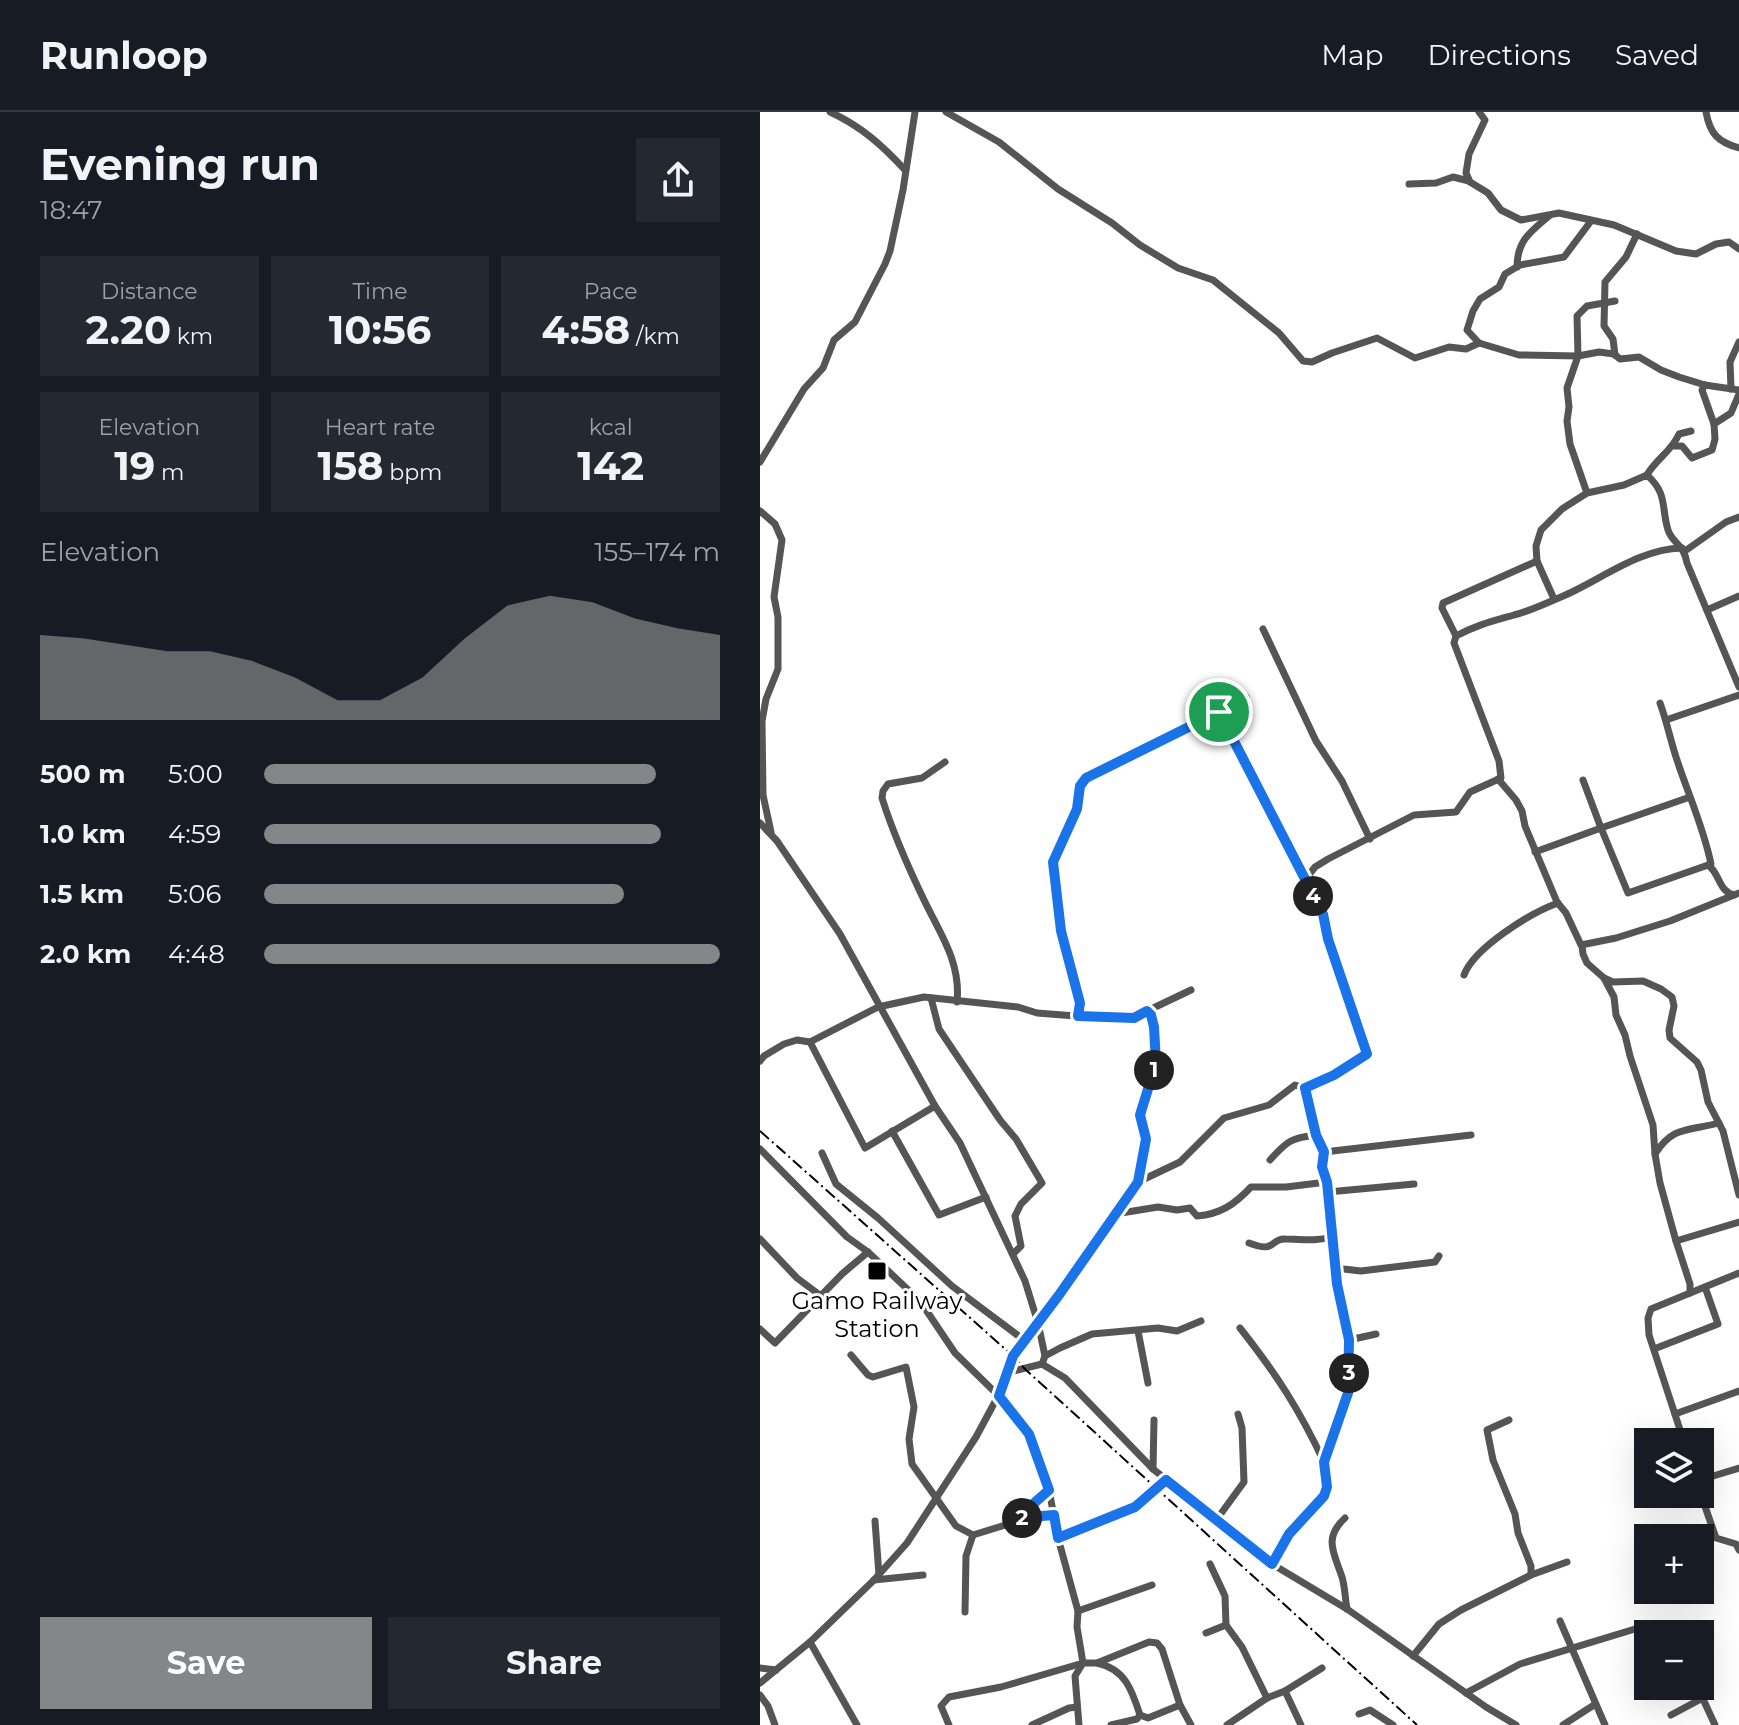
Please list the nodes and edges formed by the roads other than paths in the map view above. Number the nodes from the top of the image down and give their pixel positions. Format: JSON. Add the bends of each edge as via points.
{"nodes":[{"id":1,"x":830,"y":112,"type":"edge"},
{"id":2,"x":915,"y":112,"type":"edge"},
{"id":3,"x":946,"y":112,"type":"edge"},
{"id":4,"x":1479,"y":112,"type":"edge"},
{"id":5,"x":1706,"y":112,"type":"edge"},
{"id":6,"x":1739,"y":148,"type":"edge"},
{"id":7,"x":905,"y":170,"type":"junction"},
{"id":8,"x":1469,"y":181,"type":"junction"},
{"id":9,"x":1409,"y":184,"type":"dead end"},
{"id":10,"x":1551,"y":215,"type":"junction"},
{"id":11,"x":1523,"y":220,"type":"junction"},
{"id":12,"x":1591,"y":221,"type":"junction"},
{"id":13,"x":1637,"y":234,"type":"junction"},
{"id":14,"x":1523,"y":239,"type":"junction"},
{"id":15,"x":1739,"y":249,"type":"edge"},
{"id":16,"x":1517,"y":267,"type":"junction"},
{"id":17,"x":1615,"y":301,"type":"dead end"},
{"id":18,"x":1604,"y":303,"type":"junction"},
{"id":19,"x":1739,"y":342,"type":"edge"},
{"id":20,"x":1479,"y":343,"type":"junction"},
{"id":21,"x":1615,"y":355,"type":"junction"},
{"id":22,"x":1578,"y":356,"type":"junction"},
{"id":23,"x":1705,"y":385,"type":"junction"},
{"id":24,"x":1736,"y":391,"type":"edge"},
{"id":25,"x":1714,"y":424,"type":"junction"},
{"id":26,"x":1691,"y":431,"type":"dead end"},
{"id":27,"x":1674,"y":446,"type":"junction"},
{"id":28,"x":760,"y":462,"type":"edge"},
{"id":29,"x":1647,"y":475,"type":"junction"},
{"id":30,"x":1587,"y":493,"type":"junction"},
{"id":31,"x":760,"y":511,"type":"edge"},
{"id":32,"x":1739,"y":517,"type":"edge"},
{"id":33,"x":1684,"y":549,"type":"junction"},
{"id":34,"x":1537,"y":561,"type":"junction"},
{"id":35,"x":1739,"y":596,"type":"edge"},
{"id":36,"x":1554,"y":599,"type":"junction"},
{"id":37,"x":1707,"y":610,"type":"junction"},
{"id":38,"x":1263,"y":629,"type":"dead end"},
{"id":39,"x":1456,"y":636,"type":"junction"},
{"id":40,"x":1739,"y":687,"type":"edge"},
{"id":41,"x":1739,"y":695,"type":"edge"},
{"id":42,"x":1246,"y":697,"type":"dead end"},
{"id":43,"x":1660,"y":703,"type":"dead end"},
{"id":44,"x":1219,"y":712,"type":"junction"},
{"id":45,"x":1666,"y":720,"type":"junction"},
{"id":46,"x":945,"y":762,"type":"dead end"},
{"id":47,"x":1498,"y":779,"type":"junction"},
{"id":48,"x":1583,"y":780,"type":"dead end"},
{"id":49,"x":1690,"y":797,"type":"junction"},
{"id":50,"x":760,"y":823,"type":"edge"},
{"id":51,"x":1601,"y":828,"type":"junction"},
{"id":52,"x":771,"y":835,"type":"junction"},
{"id":53,"x":1370,"y":839,"type":"junction"},
{"id":54,"x":1535,"y":852,"type":"junction"},
{"id":55,"x":1708,"y":865,"type":"junction"},
{"id":56,"x":1304,"y":881,"type":"junction"},
{"id":57,"x":1736,"y":894,"type":"edge"},
{"id":58,"x":1558,"y":903,"type":"junction"},
{"id":59,"x":1582,"y":945,"type":"junction"},
{"id":60,"x":1464,"y":975,"type":"dead end"},
{"id":61,"x":1604,"y":978,"type":"junction"},
{"id":62,"x":1191,"y":990,"type":"dead end"},
{"id":63,"x":931,"y":998,"type":"junction"},
{"id":64,"x":957,"y":1002,"type":"junction"},
{"id":65,"x":878,"y":1007,"type":"junction"},
{"id":66,"x":1147,"y":1011,"type":"junction"},
{"id":67,"x":1078,"y":1016,"type":"junction"},
{"id":68,"x":810,"y":1042,"type":"junction"},
{"id":69,"x":760,"y":1061,"type":"edge"},
{"id":70,"x":1305,"y":1088,"type":"junction"},
{"id":71,"x":935,"y":1106,"type":"junction"},
{"id":72,"x":1719,"y":1123,"type":"junction"},
{"id":73,"x":892,"y":1131,"type":"junction"},
{"id":74,"x":1316,"y":1135,"type":"junction"},
{"id":75,"x":1471,"y":1135,"type":"dead end"},
{"id":76,"x":760,"y":1149,"type":"edge"},
{"id":77,"x":1324,"y":1152,"type":"junction"},
{"id":78,"x":822,"y":1153,"type":"dead end"},
{"id":79,"x":1655,"y":1154,"type":"junction"},
{"id":80,"x":1270,"y":1160,"type":"dead end"},
{"id":81,"x":1138,"y":1182,"type":"junction"},
{"id":82,"x":1327,"y":1182,"type":"junction"},
{"id":83,"x":1414,"y":1184,"type":"dead end"},
{"id":84,"x":1328,"y":1192,"type":"junction"},
{"id":85,"x":1739,"y":1195,"type":"edge"},
{"id":86,"x":986,"y":1197,"type":"junction"},
{"id":87,"x":1115,"y":1214,"type":"junction"},
{"id":88,"x":1739,"y":1222,"type":"edge"},
{"id":89,"x":1331,"y":1237,"type":"junction"},
{"id":90,"x":760,"y":1239,"type":"edge"},
{"id":91,"x":1676,"y":1241,"type":"junction"},
{"id":92,"x":1249,"y":1243,"type":"dead end"},
{"id":93,"x":868,"y":1252,"type":"junction"},
{"id":94,"x":1013,"y":1254,"type":"junction"},
{"id":95,"x":1439,"y":1256,"type":"dead end"},
{"id":96,"x":1335,"y":1268,"type":"junction"},
{"id":97,"x":1739,"y":1274,"type":"edge"},
{"id":98,"x":1705,"y":1287,"type":"junction"},
{"id":99,"x":1690,"y":1293,"type":"junction"},
{"id":100,"x":821,"y":1296,"type":"junction"},
{"id":101,"x":1201,"y":1321,"type":"dead end"},
{"id":102,"x":1038,"y":1323,"type":"junction"},
{"id":103,"x":1240,"y":1328,"type":"dead end"},
{"id":104,"x":760,"y":1329,"type":"edge"},
{"id":105,"x":1138,"y":1331,"type":"junction"},
{"id":106,"x":1376,"y":1334,"type":"dead end"},
{"id":107,"x":1024,"y":1340,"type":"junction"},
{"id":108,"x":1349,"y":1340,"type":"junction"},
{"id":109,"x":1654,"y":1349,"type":"junction"},
{"id":110,"x":851,"y":1355,"type":"dead end"},
{"id":111,"x":1044,"y":1360,"type":"junction"},
{"id":112,"x":1009,"y":1372,"type":"junction"},
{"id":113,"x":1148,"y":1383,"type":"dead end"},
{"id":114,"x":1739,"y":1391,"type":"edge"},
{"id":115,"x":999,"y":1396,"type":"junction"},
{"id":116,"x":1238,"y":1414,"type":"dead end"},
{"id":117,"x":1675,"y":1414,"type":"junction"},
{"id":118,"x":1154,"y":1420,"type":"dead end"},
{"id":119,"x":1509,"y":1420,"type":"dead end"},
{"id":120,"x":1680,"y":1428,"type":"edge"},
{"id":121,"x":1324,"y":1462,"type":"junction"},
{"id":122,"x":1739,"y":1468,"type":"edge"},
{"id":123,"x":1153,"y":1469,"type":"junction"},
{"id":124,"x":1714,"y":1476,"type":"edge"},
{"id":125,"x":1166,"y":1480,"type":"junction"},
{"id":126,"x":1049,"y":1490,"type":"junction"},
{"id":127,"x":936,"y":1498,"type":"junction"},
{"id":128,"x":1706,"y":1508,"type":"edge"},
{"id":129,"x":1054,"y":1515,"type":"junction"},
{"id":130,"x":1017,"y":1518,"type":"junction"},
{"id":131,"x":1345,"y":1518,"type":"dead end"},
{"id":132,"x":1217,"y":1519,"type":"junction"},
{"id":133,"x":875,"y":1521,"type":"dead end"},
{"id":134,"x":973,"y":1535,"type":"junction"},
{"id":135,"x":1058,"y":1538,"type":"junction"},
{"id":136,"x":1739,"y":1550,"type":"edge"},
{"id":137,"x":1567,"y":1562,"type":"dead end"},
{"id":138,"x":1210,"y":1564,"type":"dead end"},
{"id":139,"x":1272,"y":1564,"type":"junction"},
{"id":140,"x":923,"y":1575,"type":"dead end"},
{"id":141,"x":1531,"y":1575,"type":"junction"},
{"id":142,"x":876,"y":1577,"type":"junction"},
{"id":143,"x":1152,"y":1585,"type":"dead end"},
{"id":144,"x":1347,"y":1609,"type":"junction"},
{"id":145,"x":1078,"y":1611,"type":"junction"},
{"id":146,"x":965,"y":1612,"type":"dead end"},
{"id":147,"x":1560,"y":1621,"type":"dead end"},
{"id":148,"x":1226,"y":1625,"type":"junction"},
{"id":149,"x":1634,"y":1629,"type":"edge"},
{"id":150,"x":1206,"y":1633,"type":"dead end"},
{"id":151,"x":810,"y":1642,"type":"junction"},
{"id":152,"x":1571,"y":1649,"type":"junction"},
{"id":153,"x":1413,"y":1656,"type":"junction"},
{"id":154,"x":1083,"y":1663,"type":"junction"},
{"id":155,"x":1097,"y":1663,"type":"junction"},
{"id":156,"x":760,"y":1668,"type":"edge"},
{"id":157,"x":1322,"y":1668,"type":"dead end"},
{"id":158,"x":776,"y":1670,"type":"junction"},
{"id":159,"x":760,"y":1683,"type":"edge"},
{"id":160,"x":1285,"y":1691,"type":"junction"},
{"id":161,"x":1466,"y":1693,"type":"junction"},
{"id":162,"x":760,"y":1695,"type":"edge"},
{"id":163,"x":1267,"y":1698,"type":"junction"},
{"id":164,"x":1699,"y":1700,"type":"edge"},
{"id":165,"x":1702,"y":1700,"type":"edge"},
{"id":166,"x":1180,"y":1705,"type":"junction"},
{"id":167,"x":1594,"y":1705,"type":"junction"},
{"id":168,"x":1077,"y":1707,"type":"junction"},
{"id":169,"x":1359,"y":1714,"type":"dead end"},
{"id":170,"x":1140,"y":1715,"type":"junction"},
{"id":171,"x":1671,"y":1715,"type":"dead end"},
{"id":172,"x":775,"y":1725,"type":"edge"},
{"id":173,"x":857,"y":1725,"type":"edge"},
{"id":174,"x":949,"y":1725,"type":"edge"},
{"id":175,"x":1032,"y":1725,"type":"edge"},
{"id":176,"x":1079,"y":1725,"type":"edge"},
{"id":177,"x":1111,"y":1725,"type":"edge"},
{"id":178,"x":1191,"y":1725,"type":"edge"},
{"id":179,"x":1227,"y":1725,"type":"edge"},
{"id":180,"x":1301,"y":1725,"type":"edge"},
{"id":181,"x":1393,"y":1725,"type":"edge"},
{"id":182,"x":1516,"y":1725,"type":"edge"},
{"id":183,"x":1563,"y":1725,"type":"edge"},
{"id":184,"x":1605,"y":1725,"type":"edge"},
{"id":185,"x":1715,"y":1725,"type":"edge"}],
"edges":[{"from":1,"to":7,"type":"street","via":[[880,143]]},
{"from":2,"to":7,"type":"street"},
{"from":3,"to":20,"type":"street","via":[[999,142],[1140,245],[1178,268],[1213,280],[1279,333],[1303,361],[1323,359],[1377,338],[1415,358]]},
{"from":4,"to":8,"type":"street","via":[[1485,120],[1469,154]]},
{"from":5,"to":6,"type":"street","via":[[1709,130],[1722,143]]},
{"from":7,"to":28,"type":"street","via":[[890,251],[862,311],[834,340],[823,368],[804,389]]},
{"from":8,"to":9,"type":"street","via":[[1453,177]]},
{"from":8,"to":11,"type":"street","via":[[1501,210]]},
{"from":10,"to":11,"type":"street"},
{"from":10,"to":12,"type":"street"},
{"from":10,"to":14,"type":"street"},
{"from":11,"to":14,"type":"street"},
{"from":12,"to":13,"type":"street"},
{"from":12,"to":16,"type":"street","via":[[1564,257]]},
{"from":13,"to":15,"type":"street","via":[[1696,254],[1729,242]]},
{"from":13,"to":18,"type":"street","via":[[1605,282]]},
{"from":14,"to":16,"type":"street"},
{"from":16,"to":20,"type":"street","via":[[1473,311],[1467,330]]},
{"from":17,"to":18,"type":"street"},
{"from":18,"to":21,"type":"street","via":[[1604,326]]},
{"from":18,"to":22,"type":"street","via":[[1587,306],[1577,316]]},
{"from":19,"to":24,"type":"street","via":[[1730,362]]},
{"from":20,"to":22,"type":"street","via":[[1519,355]]},
{"from":21,"to":22,"type":"street"},
{"from":21,"to":23,"type":"street","via":[[1639,357]]},
{"from":22,"to":30,"type":"street","via":[[1567,388],[1567,421]]},
{"from":23,"to":24,"type":"street"},
{"from":23,"to":25,"type":"street","via":[[1702,390]]},
{"from":24,"to":25,"type":"street","via":[[1731,413]]},
{"from":25,"to":27,"type":"street","via":[[1712,450],[1702,456],[1692,458],[1682,446]]},
{"from":26,"to":27,"type":"street","via":[[1679,434]]},
{"from":27,"to":29,"type":"street"},
{"from":29,"to":30,"type":"street"},
{"from":29,"to":33,"type":"street","via":[[1665,507],[1668,532]]},
{"from":30,"to":34,"type":"street","via":[[1541,530]]},
{"from":31,"to":52,"type":"street","via":[[775,524],[782,540],[774,597],[778,669],[762,721],[763,795]]},
{"from":32,"to":33,"type":"street"},
{"from":33,"to":36,"type":"street","via":[[1666,548],[1624,564]]},
{"from":33,"to":37,"type":"street"},
{"from":34,"to":36,"type":"street"},
{"from":34,"to":39,"type":"street","via":[[1443,603]]},
{"from":35,"to":37,"type":"street"},
{"from":36,"to":39,"type":"street"},
{"from":37,"to":40,"type":"street"},
{"from":38,"to":53,"type":"street"},
{"from":39,"to":47,"type":"street","via":[[1454,643],[1499,761]]},
{"from":41,"to":45,"type":"street"},
{"from":42,"to":44,"type":"street"},
{"from":43,"to":45,"type":"street"},
{"from":44,"to":56,"type":"street"},
{"from":44,"to":67,"type":"street","via":[[1086,778],[1080,786],[1077,809],[1053,862],[1061,931],[1080,1003]]},
{"from":45,"to":49,"type":"street"},
{"from":46,"to":64,"type":"street","via":[[922,778],[888,784],[882,798],[948,943]]},
{"from":47,"to":53,"type":"street","via":[[1470,792],[1456,812],[1414,815]]},
{"from":47,"to":54,"type":"street","via":[[1516,800]]},
{"from":48,"to":51,"type":"street"},
{"from":49,"to":51,"type":"street"},
{"from":49,"to":55,"type":"street"},
{"from":50,"to":52,"type":"street"},
{"from":51,"to":54,"type":"street"},
{"from":51,"to":55,"type":"street","via":[[1628,893]]},
{"from":52,"to":65,"type":"street","via":[[840,934]]},
{"from":53,"to":56,"type":"street","via":[[1315,867]]},
{"from":54,"to":58,"type":"street"},
{"from":55,"to":57,"type":"street","via":[[1724,889]]},
{"from":56,"to":70,"type":"street","via":[[1323,914],[1367,1054]]},
{"from":57,"to":59,"type":"street","via":[[1670,921]]},
{"from":58,"to":59,"type":"street"},
{"from":58,"to":60,"type":"street","via":[[1505,932],[1476,955]]},
{"from":59,"to":61,"type":"street","via":[[1587,963]]},
{"from":61,"to":72,"type":"street","via":[[1643,981],[1672,997],[1670,1038],[1697,1062]]},
{"from":61,"to":79,"type":"street","via":[[1653,1125]]},
{"from":62,"to":66,"type":"street"},
{"from":63,"to":64,"type":"street"},
{"from":63,"to":65,"type":"street"},
{"from":63,"to":94,"type":"street","via":[[939,1029],[1042,1183],[1015,1216],[1021,1246]]},
{"from":64,"to":67,"type":"street"},
{"from":65,"to":68,"type":"street"},
{"from":65,"to":71,"type":"street"},
{"from":66,"to":67,"type":"street","via":[[1134,1018]]},
{"from":66,"to":81,"type":"street","via":[[1154,1027],[1156,1063],[1140,1115],[1146,1139]]},
{"from":68,"to":69,"type":"street","via":[[784,1044]]},
{"from":68,"to":73,"type":"street","via":[[865,1148]]},
{"from":70,"to":74,"type":"street"},
{"from":70,"to":81,"type":"street","via":[[1295,1085],[1269,1105],[1224,1118],[1180,1162]]},
{"from":71,"to":73,"type":"street"},
{"from":71,"to":86,"type":"street"},
{"from":72,"to":79,"type":"street","via":[[1678,1131]]},
{"from":72,"to":85,"type":"street"},
{"from":73,"to":86,"type":"street","via":[[939,1215]]},
{"from":74,"to":77,"type":"street"},
{"from":74,"to":80,"type":"street","via":[[1295,1137]]},
{"from":75,"to":77,"type":"street"},
{"from":76,"to":93,"type":"street"},
{"from":77,"to":82,"type":"street"},
{"from":78,"to":107,"type":"street","via":[[836,1184],[952,1286]]},
{"from":79,"to":91,"type":"street"},
{"from":81,"to":87,"type":"street"},
{"from":82,"to":84,"type":"street"},
{"from":82,"to":87,"type":"street","via":[[1251,1187],[1214,1215],[1158,1207]]},
{"from":83,"to":84,"type":"street"},
{"from":84,"to":89,"type":"street"},
{"from":86,"to":94,"type":"street"},
{"from":87,"to":102,"type":"street"},
{"from":88,"to":91,"type":"street"},
{"from":89,"to":92,"type":"street","via":[[1278,1240],[1262,1248]]},
{"from":89,"to":96,"type":"street"},
{"from":90,"to":100,"type":"street"},
{"from":91,"to":99,"type":"street"},
{"from":93,"to":100,"type":"street"},
{"from":93,"to":115,"type":"street","via":[[920,1301],[955,1353]]},
{"from":94,"to":102,"type":"street"},
{"from":95,"to":96,"type":"street","via":[[1435,1262],[1361,1271]]},
{"from":96,"to":108,"type":"street"},
{"from":97,"to":98,"type":"street"},
{"from":98,"to":99,"type":"street"},
{"from":98,"to":109,"type":"street","via":[[1718,1324]]},
{"from":99,"to":109,"type":"street","via":[[1651,1309],[1648,1327]]},
{"from":100,"to":104,"type":"street","via":[[775,1343]]},
{"from":101,"to":105,"type":"street","via":[[1177,1331]]},
{"from":102,"to":107,"type":"street"},
{"from":102,"to":111,"type":"street"},
{"from":103,"to":121,"type":"street","via":[[1283,1383]]},
{"from":105,"to":111,"type":"street","via":[[1092,1334]]},
{"from":105,"to":113,"type":"street"},
{"from":106,"to":108,"type":"street"},
{"from":107,"to":112,"type":"street"},
{"from":108,"to":121,"type":"street","via":[[1348,1393]]},
{"from":109,"to":117,"type":"street"},
{"from":110,"to":127,"type":"street","via":[[873,1377],[906,1367],[914,1407],[912,1464]]},
{"from":111,"to":112,"type":"street"},
{"from":111,"to":123,"type":"street"},
{"from":112,"to":115,"type":"street"},
{"from":114,"to":117,"type":"street"},
{"from":115,"to":126,"type":"street","via":[[1029,1434]]},
{"from":115,"to":127,"type":"street"},
{"from":116,"to":132,"type":"street","via":[[1244,1482]]},
{"from":117,"to":120,"type":"street"},
{"from":118,"to":123,"type":"street"},
{"from":119,"to":141,"type":"street","via":[[1487,1430]]},
{"from":121,"to":139,"type":"street","via":[[1324,1496],[1289,1534]]},
{"from":122,"to":124,"type":"street"},
{"from":123,"to":125,"type":"street"},
{"from":125,"to":132,"type":"street"},
{"from":125,"to":135,"type":"street","via":[[1135,1507]]},
{"from":126,"to":129,"type":"street"},
{"from":126,"to":130,"type":"street"},
{"from":127,"to":134,"type":"street","via":[[956,1526]]},
{"from":127,"to":142,"type":"street","via":[[907,1543]]},
{"from":128,"to":136,"type":"street","via":[[1716,1538]]},
{"from":129,"to":130,"type":"street"},
{"from":129,"to":135,"type":"street"},
{"from":130,"to":134,"type":"street"},
{"from":131,"to":144,"type":"street","via":[[1335,1527],[1332,1544]]},
{"from":132,"to":139,"type":"street"},
{"from":133,"to":142,"type":"street"},
{"from":134,"to":146,"type":"street","via":[[966,1556]]},
{"from":135,"to":145,"type":"street"},
{"from":137,"to":141,"type":"street"},
{"from":138,"to":148,"type":"street","via":[[1225,1596]]},
{"from":139,"to":144,"type":"street"},
{"from":140,"to":142,"type":"street"},
{"from":141,"to":153,"type":"street","via":[[1439,1624]]},
{"from":142,"to":151,"type":"street"},
{"from":143,"to":145,"type":"street"},
{"from":144,"to":153,"type":"street"},
{"from":145,"to":154,"type":"street"},
{"from":147,"to":152,"type":"street"},
{"from":148,"to":150,"type":"street"},
{"from":148,"to":163,"type":"street"},
{"from":149,"to":152,"type":"street"},
{"from":151,"to":158,"type":"street"},
{"from":151,"to":173,"type":"street"},
{"from":152,"to":161,"type":"street","via":[[1520,1664]]},
{"from":152,"to":167,"type":"street"},
{"from":153,"to":161,"type":"street"},
{"from":154,"to":155,"type":"street"},
{"from":154,"to":168,"type":"street","via":[[1075,1676]]},
{"from":154,"to":174,"type":"street","via":[[949,1697],[941,1706]]},
{"from":155,"to":166,"type":"street","via":[[1157,1643]]},
{"from":155,"to":170,"type":"street","via":[[1123,1676]]},
{"from":156,"to":158,"type":"street"},
{"from":157,"to":160,"type":"street"},
{"from":158,"to":159,"type":"street"},
{"from":160,"to":163,"type":"street"},
{"from":160,"to":180,"type":"street"},
{"from":161,"to":182,"type":"street"},
{"from":162,"to":172,"type":"street"},
{"from":163,"to":179,"type":"street"},
{"from":164,"to":171,"type":"street"},
{"from":165,"to":185,"type":"street"},
{"from":166,"to":170,"type":"street","via":[[1148,1718]]},
{"from":166,"to":178,"type":"street"},
{"from":167,"to":183,"type":"street"},
{"from":167,"to":184,"type":"street"},
{"from":168,"to":175,"type":"street"},
{"from":168,"to":176,"type":"street"},
{"from":169,"to":181,"type":"street","via":[[1370,1710]]},
{"from":170,"to":177,"type":"street"}]}
